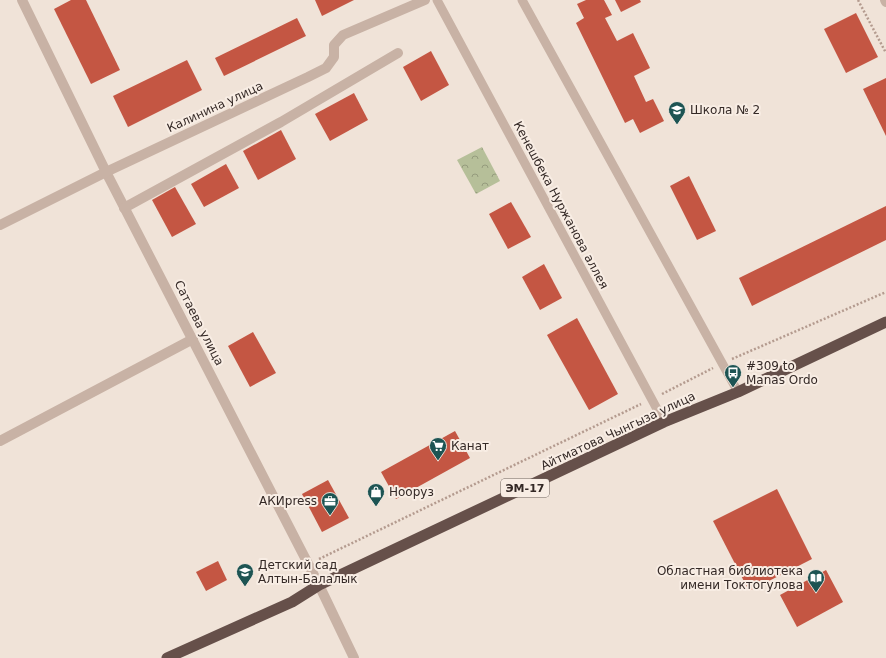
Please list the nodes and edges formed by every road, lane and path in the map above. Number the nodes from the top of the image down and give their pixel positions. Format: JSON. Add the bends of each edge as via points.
{"nodes":[{"id":1,"x":22,"y":0,"type":"edge"},
{"id":2,"x":425,"y":0,"type":"edge"},
{"id":3,"x":437,"y":0,"type":"edge"},
{"id":4,"x":522,"y":0,"type":"edge"},
{"id":5,"x":858,"y":0,"type":"edge"},
{"id":6,"x":398,"y":53,"type":"dead end"},
{"id":7,"x":886,"y":53,"type":"edge"},
{"id":8,"x":106,"y":172,"type":"junction"},
{"id":9,"x":124,"y":208,"type":"junction"},
{"id":10,"x":0,"y":226,"type":"edge"},
{"id":11,"x":886,"y":292,"type":"edge"},
{"id":12,"x":886,"y":322,"type":"edge"},
{"id":13,"x":192,"y":339,"type":"junction"},
{"id":14,"x":722,"y":363,"type":"junction"},
{"id":15,"x":738,"y":392,"type":"junction"},
{"id":16,"x":652,"y":399,"type":"junction"},
{"id":17,"x":664,"y":422,"type":"junction"},
{"id":18,"x":0,"y":441,"type":"edge"},
{"id":19,"x":308,"y":564,"type":"junction"},
{"id":20,"x":319,"y":585,"type":"junction"},
{"id":21,"x":167,"y":658,"type":"edge"},
{"id":22,"x":354,"y":658,"type":"edge"}],
"edges":[{"from":1,"to":8,"type":"street","name":"Сатаева улица"},
{"from":2,"to":8,"type":"street","name":"Калинина улица","via":[[343,35],[334,44],[334,57],[326,68]]},
{"from":3,"to":16,"type":"street","name":"Кенешбека Нуржанова аллея"},
{"from":4,"to":14,"type":"street"},
{"from":5,"to":7,"type":"path"},
{"from":6,"to":9,"type":"street","via":[[281,122]]},
{"from":8,"to":9,"type":"street","name":"Сатаева улица"},
{"from":8,"to":10,"type":"street","name":"Калинина улица"},
{"from":9,"to":13,"type":"street","name":"Сатаева улица"},
{"from":11,"to":14,"type":"path"},
{"from":12,"to":15,"type":"highway","name":"Айтматова Чынгыза улица","number":"ЭМ-17"},
{"from":13,"to":18,"type":"street"},
{"from":13,"to":19,"type":"street","name":"Сатаева улица"},
{"from":14,"to":15,"type":"street"},
{"from":14,"to":16,"type":"path"},
{"from":15,"to":17,"type":"highway","name":"Айтматова Чынгыза улица","number":"ЭМ-17"},
{"from":16,"to":17,"type":"street","name":"Кенешбека Нуржанова аллея"},
{"from":16,"to":19,"type":"path"},
{"from":17,"to":20,"type":"highway","name":"Айтматова Чынгыза улица","number":"ЭМ-17"},
{"from":19,"to":20,"type":"street","name":"Сатаева улица"},
{"from":20,"to":21,"type":"highway","name":"Айтматова Чынгыза улица","number":"ЭМ-17","via":[[292,602]]},
{"from":20,"to":22,"type":"street","name":"Сатаева улица"}]}
